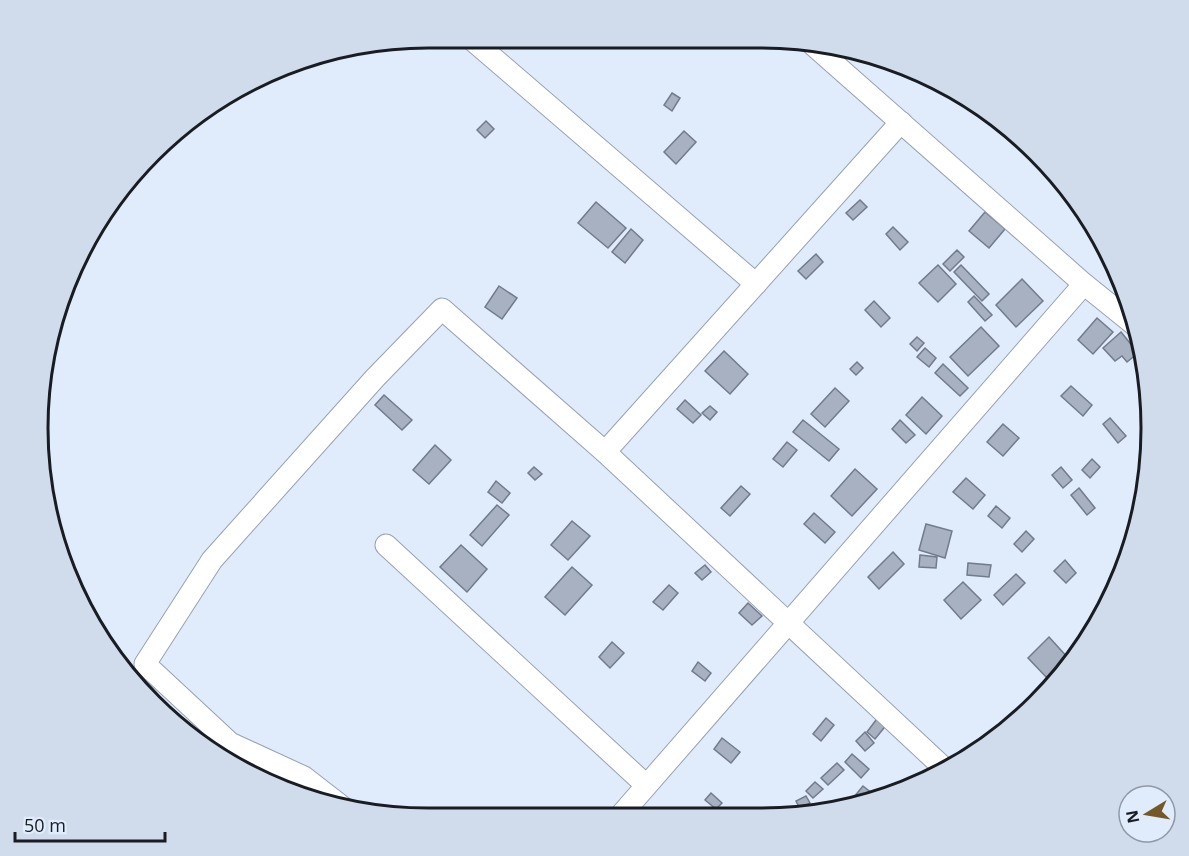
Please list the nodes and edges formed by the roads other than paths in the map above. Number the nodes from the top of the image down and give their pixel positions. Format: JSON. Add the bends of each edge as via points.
{"nodes":[{"id":1,"x":482,"y":48,"type":"edge"},
{"id":2,"x":822,"y":53,"type":"edge"},
{"id":3,"x":900,"y":122,"type":"junction"},
{"id":4,"x":756,"y":284,"type":"junction"},
{"id":5,"x":1083,"y":284,"type":"junction"},
{"id":6,"x":1124,"y":317,"type":"edge"},
{"id":7,"x":605,"y":452,"type":"junction"},
{"id":8,"x":386,"y":545,"type":"dead end"},
{"id":9,"x":788,"y":623,"type":"junction"},
{"id":10,"x":939,"y":764,"type":"edge"},
{"id":11,"x":646,"y":785,"type":"junction"},
{"id":12,"x":326,"y":794,"type":"edge"},
{"id":13,"x":627,"y":808,"type":"edge"}],
"edges":[{"from":1,"to":4,"type":"street"},
{"from":2,"to":3,"type":"street"},
{"from":3,"to":4,"type":"street"},
{"from":3,"to":5,"type":"street"},
{"from":4,"to":7,"type":"street"},
{"from":5,"to":6,"type":"street"},
{"from":5,"to":9,"type":"street"},
{"from":7,"to":9,"type":"street"},
{"from":7,"to":12,"type":"street","via":[[442,309],[212,560],[145,664],[230,743],[304,777]]},
{"from":8,"to":11,"type":"street"},
{"from":9,"to":10,"type":"street"},
{"from":9,"to":11,"type":"street"},
{"from":11,"to":13,"type":"street"}]}
